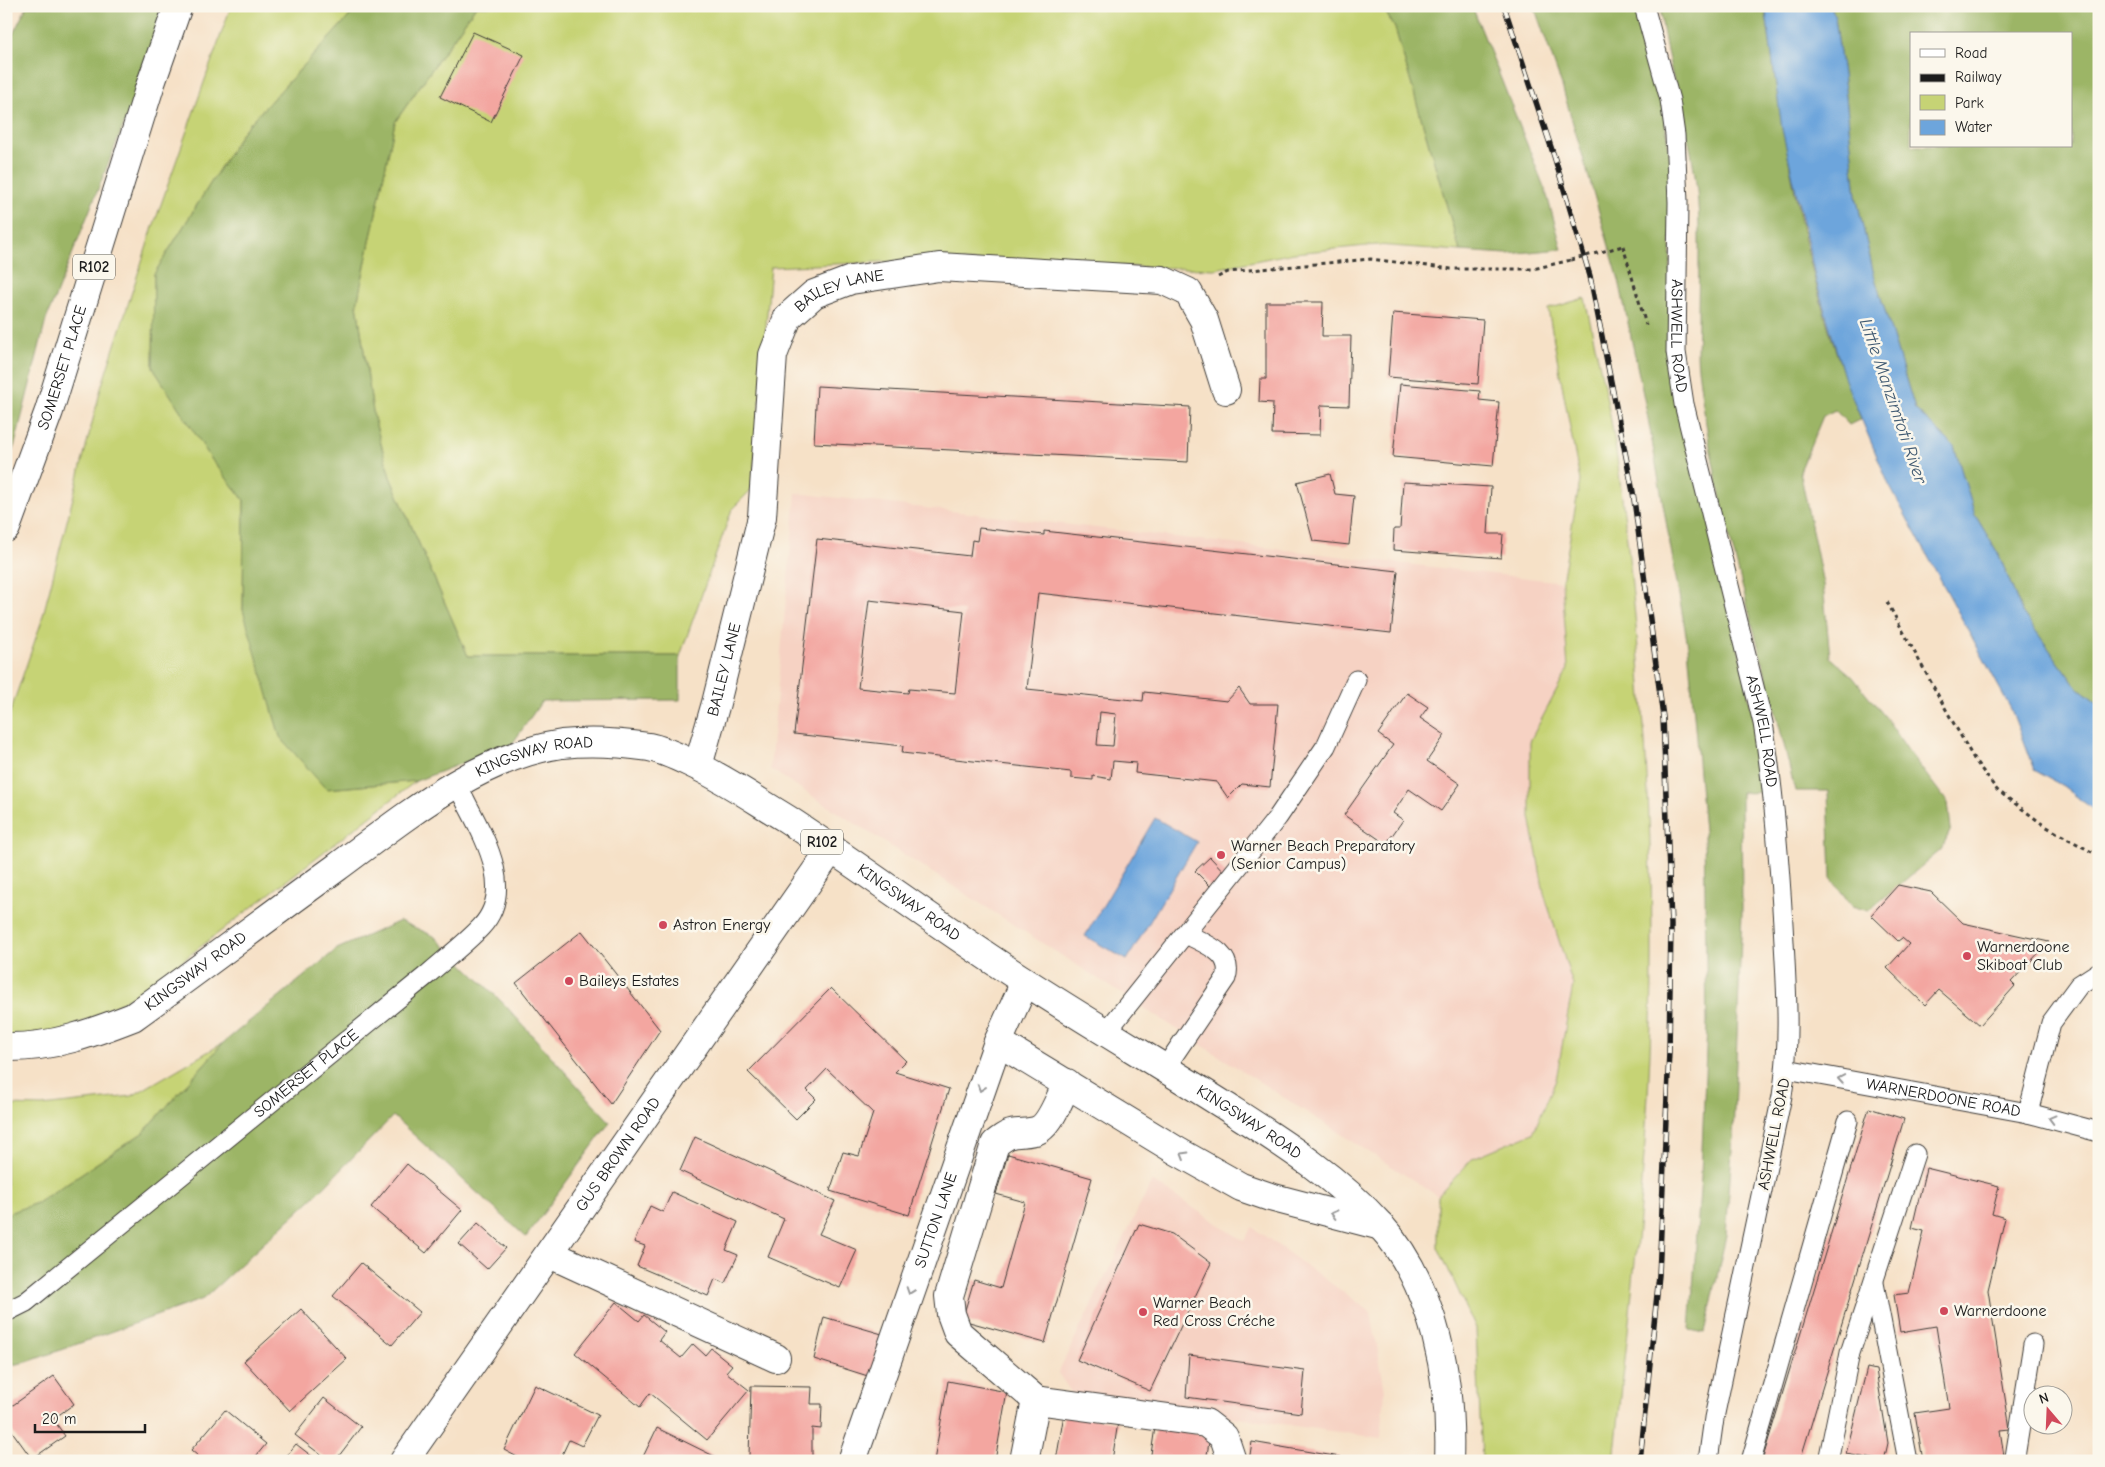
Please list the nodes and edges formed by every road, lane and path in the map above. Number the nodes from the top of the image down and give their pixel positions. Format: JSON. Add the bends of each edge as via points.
{"nodes":[{"id":1,"x":178,"y":6,"type":"edge"},
{"id":2,"x":1644,"y":6,"type":"edge"},
{"id":3,"x":1188,"y":292,"type":"junction"},
{"id":4,"x":1648,"y":333,"type":"dead end"},
{"id":5,"x":1226,"y":390,"type":"dead end"},
{"id":6,"x":6,"y":528,"type":"edge"},
{"id":7,"x":1887,"y":602,"type":"dead end"},
{"id":8,"x":1356,"y":680,"type":"dead end"},
{"id":9,"x":698,"y":766,"type":"junction"},
{"id":10,"x":457,"y":784,"type":"junction"},
{"id":11,"x":832,"y":848,"type":"junction"},
{"id":12,"x":2099,"y":856,"type":"edge"},
{"id":13,"x":1186,"y":934,"type":"junction"},
{"id":14,"x":2099,"y":972,"type":"edge"},
{"id":15,"x":1026,"y":982,"type":"junction"},
{"id":16,"x":1107,"y":1031,"type":"junction"},
{"id":17,"x":998,"y":1042,"type":"junction"},
{"id":18,"x":6,"y":1047,"type":"edge"},
{"id":19,"x":1165,"y":1068,"type":"junction"},
{"id":20,"x":1786,"y":1069,"type":"junction"},
{"id":21,"x":1067,"y":1084,"type":"junction"},
{"id":22,"x":2028,"y":1113,"type":"junction"},
{"id":23,"x":1848,"y":1121,"type":"dead end"},
{"id":24,"x":2099,"y":1132,"type":"edge"},
{"id":25,"x":1915,"y":1154,"type":"dead end"},
{"id":26,"x":1382,"y":1226,"type":"junction"},
{"id":27,"x":550,"y":1254,"type":"junction"},
{"id":28,"x":1874,"y":1282,"type":"junction"},
{"id":29,"x":6,"y":1312,"type":"edge"},
{"id":30,"x":2033,"y":1344,"type":"dead end"},
{"id":31,"x":776,"y":1358,"type":"dead end"},
{"id":32,"x":1036,"y":1400,"type":"junction"},
{"id":33,"x":404,"y":1461,"type":"edge"},
{"id":34,"x":852,"y":1461,"type":"edge"},
{"id":35,"x":1024,"y":1461,"type":"edge"},
{"id":36,"x":1232,"y":1461,"type":"edge"},
{"id":37,"x":1449,"y":1461,"type":"edge"},
{"id":38,"x":1708,"y":1461,"type":"edge"},
{"id":39,"x":1751,"y":1461,"type":"edge"},
{"id":40,"x":1828,"y":1461,"type":"edge"},
{"id":41,"x":1908,"y":1461,"type":"edge"},
{"id":42,"x":2013,"y":1461,"type":"edge"}],
"edges":[{"from":1,"to":6,"type":"street","name":"SOMERSET PLACE","number":"R102","via":[[49,411]]},
{"from":2,"to":20,"type":"lane","name":"ASHWELL ROAD","via":[[1670,100],[1675,136],[1678,202],[1676,352],[1684,404],[1763,723],[1772,772],[1786,972]]},
{"from":3,"to":4,"type":"path","bridge":true,"via":[[1228,272],[1371,259],[1452,269],[1532,269],[1623,246]]},
{"from":3,"to":5,"type":"street","via":[[1204,320]]},
{"from":3,"to":9,"type":"street","name":"BAILEY LANE","via":[[1162,280],[939,267],[851,280],[814,294],[788,317],[773,355],[762,517]]},
{"from":7,"to":12,"type":"path","via":[[1974,759],[1997,790],[2045,826]]},
{"from":8,"to":13,"type":"lane","via":[[1326,746],[1278,817]]},
{"from":9,"to":10,"type":"street","name":"KINGSWAY ROAD","number":"R102","via":[[652,748],[563,744],[514,757]]},
{"from":9,"to":11,"type":"street","name":"KINGSWAY ROAD","number":"R102"},
{"from":10,"to":18,"type":"street","name":"KINGSWAY ROAD","number":"R102","via":[[415,811],[133,1017],[83,1037],[49,1045]]},
{"from":10,"to":29,"type":"lane","name":"SOMERSET PLACE","via":[[495,865],[498,889],[492,911],[482,926],[34,1295]]},
{"from":11,"to":15,"type":"street","name":"KINGSWAY ROAD","number":"R102"},
{"from":11,"to":27,"type":"street","name":"GUS BROWN ROAD"},
{"from":13,"to":16,"type":"lane"},
{"from":13,"to":19,"type":"lane","via":[[1226,960],[1230,968]]},
{"from":14,"to":22,"type":"lane","via":[[2079,984],[2051,1023]]},
{"from":15,"to":16,"type":"street","name":"KINGSWAY ROAD","number":"R102"},
{"from":15,"to":17,"type":"street","name":"SUTTON LANE"},
{"from":16,"to":19,"type":"street","name":"KINGSWAY ROAD","number":"R102"},
{"from":17,"to":21,"type":"street"},
{"from":17,"to":34,"type":"street","name":"SUTTON LANE","one_way":true},
{"from":19,"to":26,"type":"street","name":"KINGSWAY ROAD","number":"R102","via":[[1317,1166]]},
{"from":22,"to":20,"type":"lane","name":"WARNERDOONE ROAD","one_way":true},
{"from":20,"to":38,"type":"lane","name":"ASHWELL ROAD","via":[[1714,1418]]},
{"from":26,"to":21,"type":"street","one_way":true,"via":[[1270,1198],[1241,1187]]},
{"from":21,"to":32,"type":"street","via":[[1043,1126],[1036,1131],[1008,1133],[995,1144],[950,1296],[951,1314],[958,1333]]},
{"from":24,"to":22,"type":"lane","name":"WARNERDOONE ROAD","one_way":true},
{"from":23,"to":39,"type":"lane"},
{"from":25,"to":28,"type":"lane"},
{"from":26,"to":37,"type":"street","name":"KINGSWAY ROAD","number":"R102","via":[[1424,1296],[1438,1340],[1450,1422]]},
{"from":27,"to":31,"type":"street"},
{"from":27,"to":33,"type":"street","name":"GUS BROWN ROAD"},
{"from":28,"to":40,"type":"lane","via":[[1850,1353]]},
{"from":28,"to":41,"type":"lane"},
{"from":30,"to":42,"type":"lane"},
{"from":32,"to":35,"type":"street"},
{"from":32,"to":36,"type":"street","via":[[1206,1423],[1224,1436]]}]}
